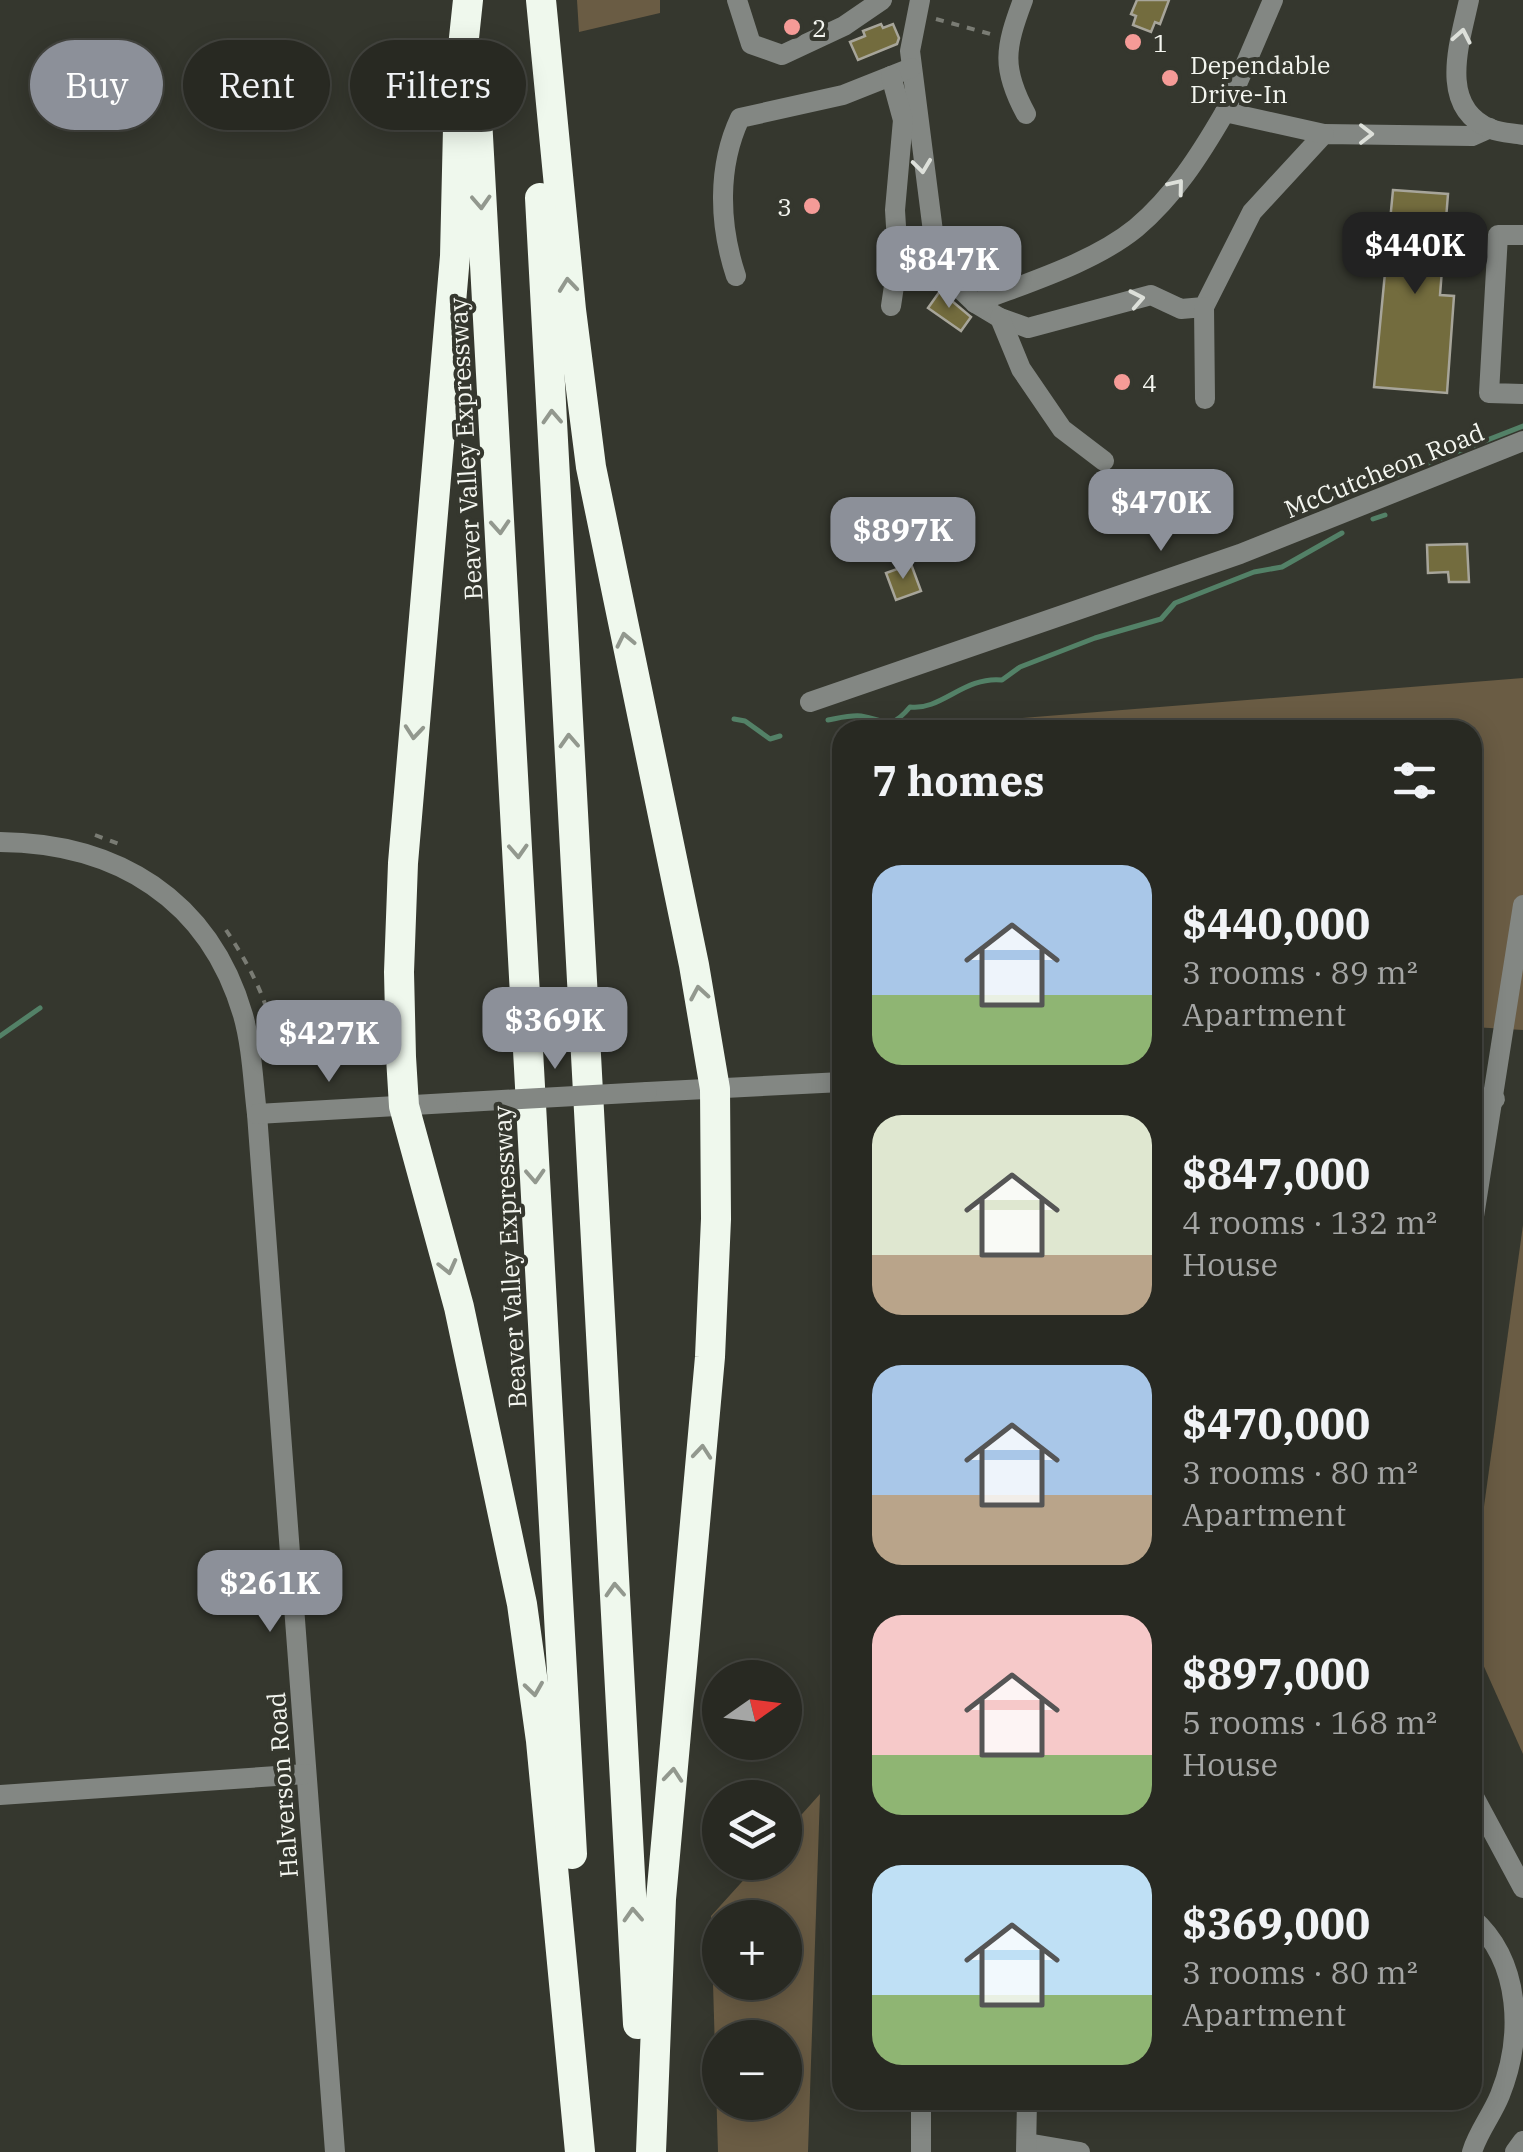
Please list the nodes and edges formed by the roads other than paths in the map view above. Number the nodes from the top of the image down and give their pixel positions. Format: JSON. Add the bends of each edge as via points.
{"nodes":[{"id":1,"x":470,"y":0,"type":"edge"},
{"id":2,"x":530,"y":0,"type":"edge"},
{"id":3,"x":541,"y":0,"type":"edge"},
{"id":4,"x":737,"y":0,"type":"edge"},
{"id":5,"x":882,"y":0,"type":"edge"},
{"id":6,"x":1023,"y":0,"type":"edge"},
{"id":7,"x":1273,"y":0,"type":"edge"},
{"id":8,"x":1469,"y":0,"type":"edge"},
{"id":9,"x":918,"y":7,"type":"edge"},
{"id":10,"x":901,"y":72,"type":"junction"},
{"id":11,"x":1226,"y":112,"type":"junction"},
{"id":12,"x":1026,"y":114,"type":"dead end"},
{"id":13,"x":1490,"y":128,"type":"junction"},
{"id":14,"x":1324,"y":134,"type":"junction"},
{"id":15,"x":1523,"y":135,"type":"edge"},
{"id":16,"x":1523,"y":235,"type":"edge"},
{"id":17,"x":936,"y":254,"type":"junction"},
{"id":18,"x":898,"y":259,"type":"junction"},
{"id":19,"x":736,"y":276,"type":"dead end"},
{"id":20,"x":975,"y":303,"type":"junction"},
{"id":21,"x":891,"y":306,"type":"dead end"},
{"id":22,"x":1204,"y":308,"type":"junction"},
{"id":23,"x":1000,"y":318,"type":"junction"},
{"id":24,"x":1523,"y":394,"type":"edge"},
{"id":25,"x":1205,"y":399,"type":"dead end"},
{"id":26,"x":1523,"y":441,"type":"edge"},
{"id":27,"x":1104,"y":461,"type":"dead end"},
{"id":28,"x":810,"y":702,"type":"dead end"},
{"id":29,"x":0,"y":842,"type":"edge"},
{"id":30,"x":1523,"y":904,"type":"edge"},
{"id":31,"x":832,"y":1083,"type":"edge"},
{"id":32,"x":715,"y":1089,"type":"junction"},
{"id":33,"x":1482,"y":1097,"type":"edge"},
{"id":34,"x":1495,"y":1099,"type":"junction"},
{"id":35,"x":404,"y":1106,"type":"junction"},
{"id":36,"x":257,"y":1114,"type":"junction"},
{"id":37,"x":1482,"y":1172,"type":"edge"},
{"id":38,"x":306,"y":1774,"type":"junction"},
{"id":39,"x":0,"y":1795,"type":"edge"},
{"id":40,"x":1482,"y":1812,"type":"edge"},
{"id":41,"x":1523,"y":1888,"type":"edge"},
{"id":42,"x":1482,"y":1929,"type":"edge"},
{"id":43,"x":920,"y":2110,"type":"edge"},
{"id":44,"x":1028,"y":2110,"type":"edge"},
{"id":45,"x":1523,"y":2141,"type":"edge"},
{"id":46,"x":1027,"y":2147,"type":"edge"},
{"id":47,"x":336,"y":2152,"type":"edge"},
{"id":48,"x":580,"y":2152,"type":"edge"},
{"id":49,"x":588,"y":2152,"type":"edge"},
{"id":50,"x":642,"y":2152,"type":"edge"},
{"id":51,"x":651,"y":2152,"type":"edge"},
{"id":52,"x":921,"y":2152,"type":"edge"},
{"id":53,"x":1080,"y":2152,"type":"edge"},
{"id":54,"x":1472,"y":2152,"type":"edge"},
{"id":55,"x":1516,"y":2152,"type":"edge"}],
"edges":[{"from":1,"to":35,"type":"highway","one_way":true,"via":[[404,863]]},
{"from":1,"to":49,"type":"highway","name":"Beaver Valley Expressway","one_way":true},
{"from":50,"to":2,"type":"highway","one_way":true},
{"from":32,"to":3,"type":"highway","one_way":true,"via":[[591,467]]},
{"from":4,"to":5,"type":"street","via":[[751,44],[782,56]]},
{"from":6,"to":12,"type":"street","via":[[1009,39],[1010,83]]},
{"from":7,"to":11,"type":"street"},
{"from":13,"to":8,"type":"street","one_way":true,"via":[[1467,110],[1454,82]]},
{"from":9,"to":10,"type":"street"},
{"from":10,"to":17,"type":"street","one_way":true},
{"from":10,"to":18,"type":"street"},
{"from":10,"to":19,"type":"street","via":[[843,95],[740,118],[728,144],[724,182]]},
{"from":11,"to":14,"type":"street"},
{"from":20,"to":11,"type":"street","one_way":true,"via":[[1073,264],[1133,230],[1168,197]]},
{"from":14,"to":13,"type":"street","one_way":true,"via":[[1472,136]]},
{"from":13,"to":15,"type":"street"},
{"from":14,"to":22,"type":"street","via":[[1252,212]]},
{"from":16,"to":24,"type":"street","via":[[1498,235],[1490,393]]},
{"from":17,"to":18,"type":"street"},
{"from":17,"to":20,"type":"street"},
{"from":18,"to":21,"type":"street"},
{"from":20,"to":23,"type":"street"},
{"from":23,"to":22,"type":"street","one_way":true,"via":[[1028,328],[1151,295],[1181,308]]},
{"from":22,"to":25,"type":"street"},
{"from":23,"to":27,"type":"street","via":[[1021,368],[1062,429]]},
{"from":26,"to":28,"type":"street","name":"McCutcheon Road","via":[[1240,554]]},
{"from":29,"to":36,"type":"street","name":"Halverson Road","via":[[74,849],[121,866],[196,922],[242,1015]]},
{"from":30,"to":34,"type":"street"},
{"from":31,"to":32,"type":"street"},
{"from":32,"to":35,"type":"street","bridge":true},
{"from":51,"to":32,"type":"highway","one_way":true,"via":[[661,1898],[710,1357]]},
{"from":33,"to":34,"type":"street"},
{"from":34,"to":37,"type":"street"},
{"from":35,"to":36,"type":"street"},
{"from":35,"to":48,"type":"highway","one_way":true,"via":[[458,1307],[522,1604],[542,1741]]},
{"from":36,"to":38,"type":"street","name":"Halverson Road"},
{"from":38,"to":39,"type":"street"},
{"from":38,"to":47,"type":"street","name":"Halverson Road"},
{"from":40,"to":41,"type":"street"},
{"from":42,"to":54,"type":"street","via":[[1506,1971],[1516,2032],[1504,2084]]},
{"from":43,"to":52,"type":"street"},
{"from":44,"to":46,"type":"street"},
{"from":45,"to":55,"type":"street"},
{"from":46,"to":53,"type":"street"}]}
